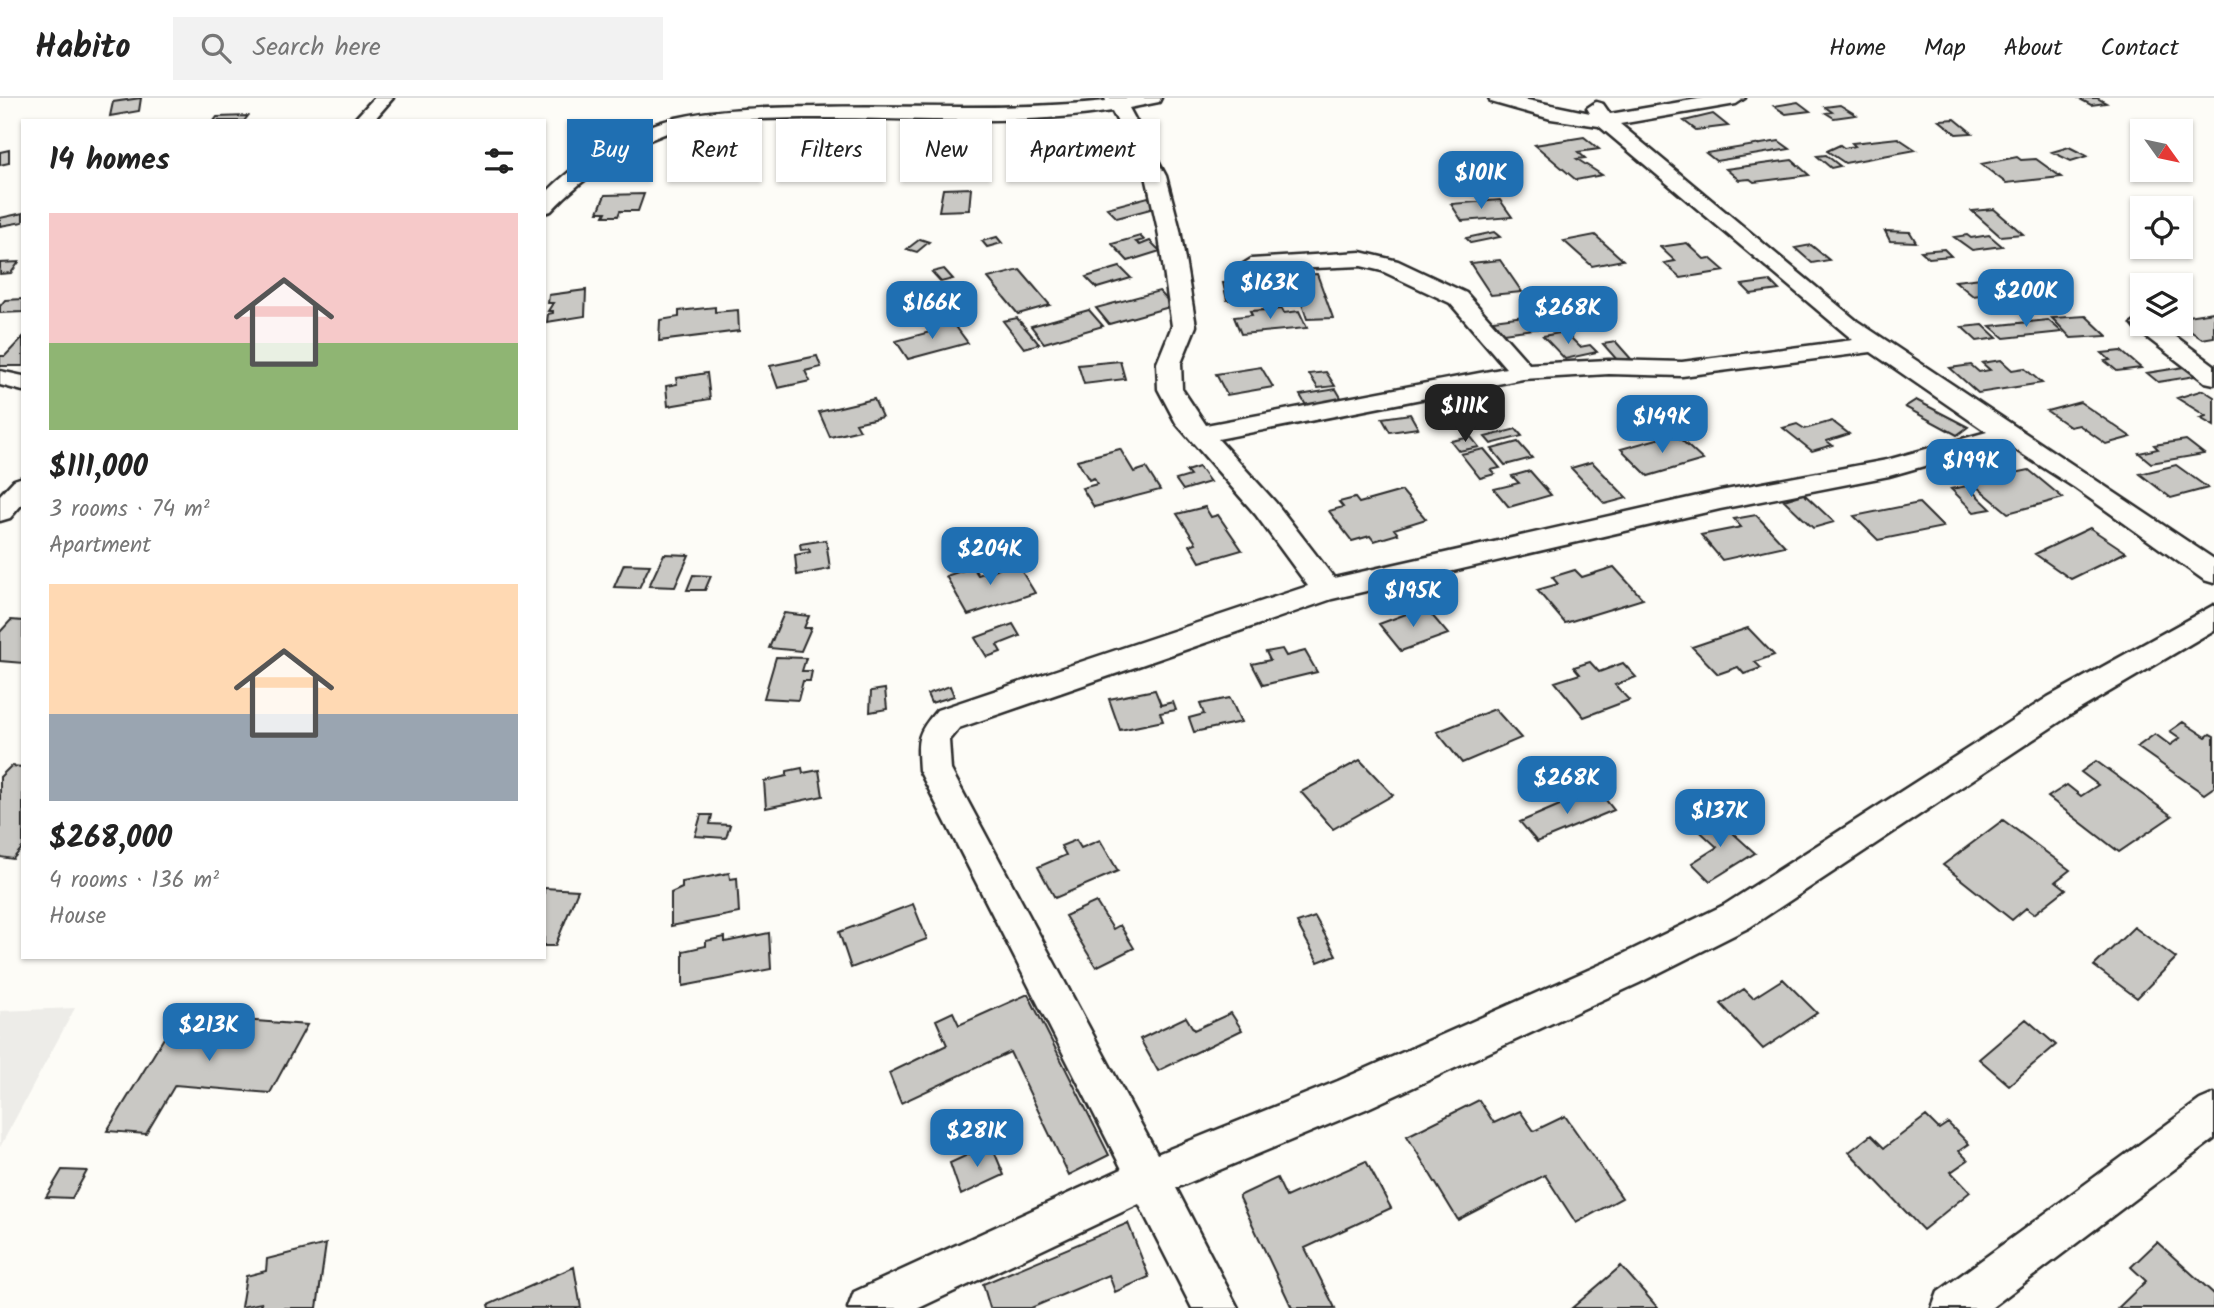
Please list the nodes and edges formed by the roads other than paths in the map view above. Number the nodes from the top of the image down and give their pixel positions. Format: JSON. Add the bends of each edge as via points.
{"nodes":[{"id":1,"x":384,"y":98,"type":"edge"},
{"id":2,"x":1152,"y":98,"type":"edge"},
{"id":3,"x":1498,"y":98,"type":"edge"},
{"id":4,"x":1589,"y":98,"type":"edge"},
{"id":5,"x":1736,"y":98,"type":"edge"},
{"id":6,"x":1117,"y":101,"type":"edge"},
{"id":7,"x":364,"y":119,"type":"edge"},
{"id":8,"x":1605,"y":121,"type":"junction"},
{"id":9,"x":546,"y":205,"type":"edge"},
{"id":10,"x":1251,"y":266,"type":"dead end"},
{"id":11,"x":2123,"y":308,"type":"dead end"},
{"id":12,"x":2130,"y":313,"type":"edge"},
{"id":13,"x":2160,"y":336,"type":"edge"},
{"id":14,"x":1874,"y":344,"type":"junction"},
{"id":15,"x":1523,"y":372,"type":"junction"},
{"id":16,"x":2214,"y":377,"type":"edge"},
{"id":17,"x":0,"y":378,"type":"edge"},
{"id":18,"x":21,"y":383,"type":"edge"},
{"id":19,"x":1202,"y":434,"type":"junction"},
{"id":20,"x":2008,"y":434,"type":"junction"},
{"id":21,"x":21,"y":488,"type":"edge"},
{"id":22,"x":0,"y":512,"type":"edge"},
{"id":23,"x":2214,"y":573,"type":"edge"},
{"id":24,"x":1327,"y":590,"type":"junction"},
{"id":25,"x":2214,"y":616,"type":"edge"},
{"id":26,"x":2214,"y":1114,"type":"edge"},
{"id":27,"x":1149,"y":1178,"type":"junction"},
{"id":28,"x":870,"y":1308,"type":"edge"},
{"id":29,"x":1216,"y":1308,"type":"edge"},
{"id":30,"x":1954,"y":1308,"type":"edge"}],
"edges":[{"from":1,"to":7,"type":"street"},
{"from":2,"to":6,"type":"street"},
{"from":3,"to":8,"type":"street","via":[[1551,113]]},
{"from":4,"to":8,"type":"street"},
{"from":5,"to":8,"type":"street"},
{"from":6,"to":9,"type":"street","via":[[1040,112],[727,116],[677,124],[574,177]]},
{"from":6,"to":19,"type":"street","via":[[1156,176],[1169,230],[1184,326],[1169,363],[1170,389],[1185,417]]},
{"from":8,"to":14,"type":"street","via":[[1708,211]]},
{"from":10,"to":15,"type":"street","via":[[1362,259],[1390,266],[1458,298]]},
{"from":11,"to":12,"type":"street"},
{"from":13,"to":16,"type":"street"},
{"from":14,"to":15,"type":"street","via":[[1682,369]]},
{"from":14,"to":20,"type":"street"},
{"from":15,"to":19,"type":"street"},
{"from":17,"to":18,"type":"street"},
{"from":19,"to":24,"type":"street"},
{"from":20,"to":23,"type":"street"},
{"from":20,"to":24,"type":"street","via":[[1889,468],[1681,509]]},
{"from":21,"to":22,"type":"street"},
{"from":24,"to":27,"type":"street","via":[[975,708],[948,719],[933,737],[935,770]]},
{"from":25,"to":27,"type":"street","via":[[2059,706],[1737,916],[1352,1095]]},
{"from":26,"to":30,"type":"street"},
{"from":27,"to":28,"type":"street"},
{"from":27,"to":29,"type":"street"}]}
